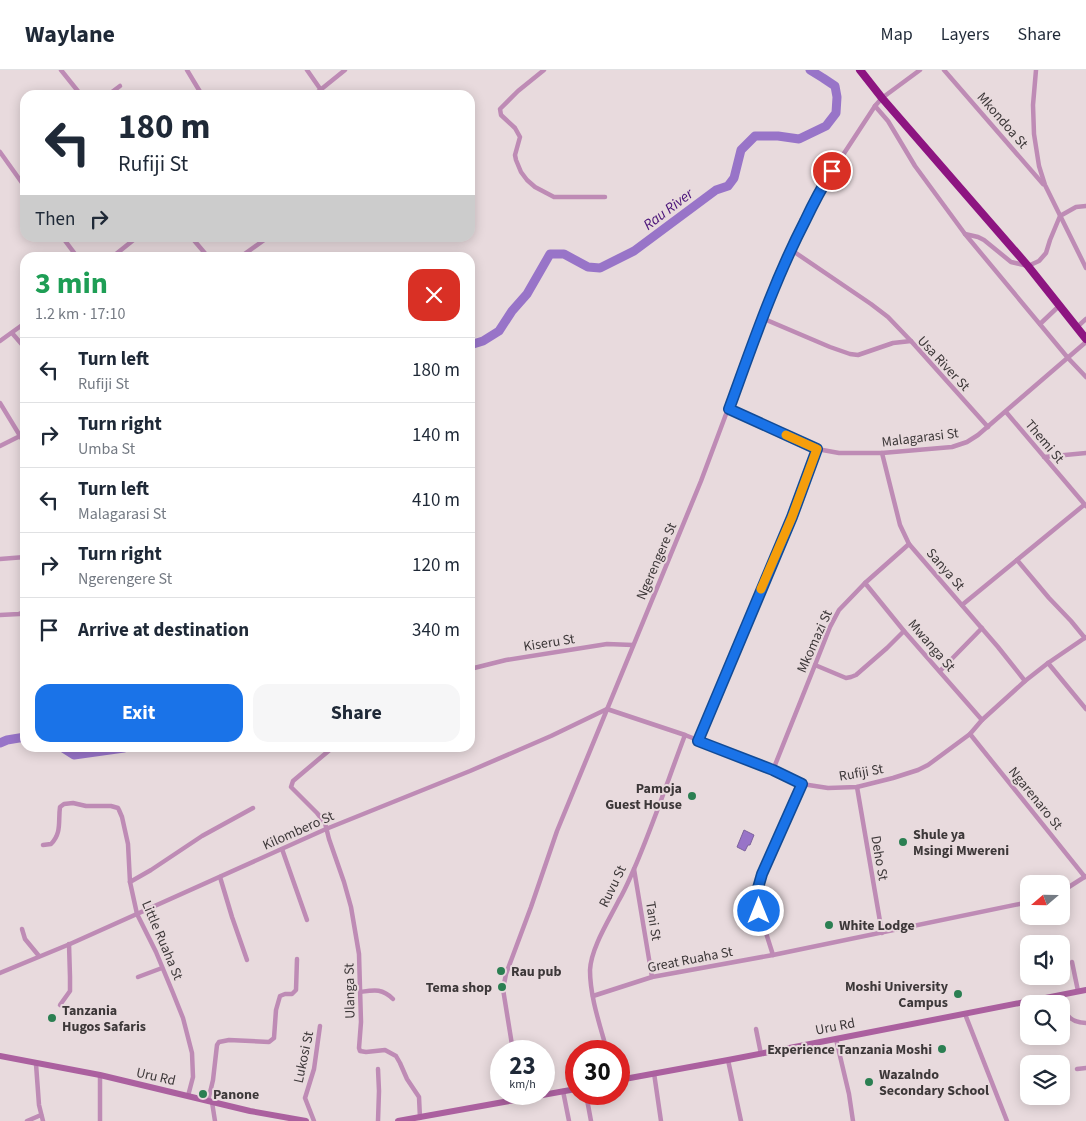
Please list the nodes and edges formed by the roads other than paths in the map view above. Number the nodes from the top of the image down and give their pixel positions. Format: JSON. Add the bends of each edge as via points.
{"nodes":[{"id":1,"x":61,"y":70,"type":"edge"},
{"id":2,"x":187,"y":70,"type":"edge"},
{"id":3,"x":306,"y":70,"type":"edge"},
{"id":4,"x":345,"y":70,"type":"edge"},
{"id":5,"x":544,"y":70,"type":"edge"},
{"id":6,"x":860,"y":70,"type":"edge"},
{"id":7,"x":920,"y":70,"type":"edge"},
{"id":8,"x":944,"y":70,"type":"edge"},
{"id":9,"x":1036,"y":70,"type":"edge"},
{"id":10,"x":120,"y":86,"type":"dead end"},
{"id":11,"x":76,"y":90,"type":"edge"},
{"id":12,"x":115,"y":90,"type":"edge"},
{"id":13,"x":199,"y":90,"type":"edge"},
{"id":14,"x":321,"y":90,"type":"joint"},
{"id":15,"x":882,"y":98,"type":"junction"},
{"id":16,"x":875,"y":106,"type":"junction"},
{"id":17,"x":0,"y":152,"type":"edge"},
{"id":18,"x":20,"y":180,"type":"edge"},
{"id":19,"x":1045,"y":185,"type":"junction"},
{"id":20,"x":605,"y":197,"type":"dead end"},
{"id":21,"x":1086,"y":206,"type":"edge"},
{"id":22,"x":1060,"y":216,"type":"junction"},
{"id":23,"x":965,"y":234,"type":"junction"},
{"id":24,"x":131,"y":242,"type":"edge"},
{"id":25,"x":195,"y":242,"type":"edge"},
{"id":26,"x":261,"y":242,"type":"edge"},
{"id":27,"x":790,"y":249,"type":"junction"},
{"id":28,"x":118,"y":252,"type":"edge"},
{"id":29,"x":204,"y":252,"type":"edge"},
{"id":30,"x":247,"y":252,"type":"edge"},
{"id":31,"x":1028,"y":266,"type":"junction"},
{"id":32,"x":1086,"y":268,"type":"edge"},
{"id":33,"x":1059,"y":306,"type":"junction"},
{"id":34,"x":762,"y":318,"type":"junction"},
{"id":35,"x":1086,"y":319,"type":"edge"},
{"id":36,"x":1040,"y":324,"type":"junction"},
{"id":37,"x":20,"y":327,"type":"edge"},
{"id":38,"x":1076,"y":327,"type":"junction"},
{"id":39,"x":12,"y":333,"type":"junction"},
{"id":40,"x":0,"y":341,"type":"edge"},
{"id":41,"x":911,"y":341,"type":"junction"},
{"id":42,"x":1086,"y":341,"type":"edge"},
{"id":43,"x":20,"y":342,"type":"edge"},
{"id":44,"x":1068,"y":358,"type":"junction"},
{"id":45,"x":1086,"y":377,"type":"edge"},
{"id":46,"x":0,"y":403,"type":"edge"},
{"id":47,"x":729,"y":409,"type":"junction"},
{"id":48,"x":1006,"y":412,"type":"junction"},
{"id":49,"x":988,"y":427,"type":"junction"},
{"id":50,"x":20,"y":436,"type":"joint"},
{"id":51,"x":0,"y":446,"type":"edge"},
{"id":52,"x":817,"y":449,"type":"junction"},
{"id":53,"x":882,"y":454,"type":"junction"},
{"id":54,"x":1086,"y":454,"type":"edge"},
{"id":55,"x":1044,"y":457,"type":"junction"},
{"id":56,"x":1085,"y":506,"type":"edge"},
{"id":57,"x":909,"y":544,"type":"junction"},
{"id":58,"x":20,"y":557,"type":"edge"},
{"id":59,"x":0,"y":559,"type":"edge"},
{"id":60,"x":1017,"y":560,"type":"junction"},
{"id":61,"x":866,"y":583,"type":"junction"},
{"id":62,"x":962,"y":605,"type":"junction"},
{"id":63,"x":20,"y":614,"type":"edge"},
{"id":64,"x":0,"y":615,"type":"edge"},
{"id":65,"x":982,"y":628,"type":"junction"},
{"id":66,"x":904,"y":631,"type":"junction"},
{"id":67,"x":1085,"y":638,"type":"edge"},
{"id":68,"x":633,"y":645,"type":"junction"},
{"id":69,"x":1048,"y":663,"type":"junction"},
{"id":70,"x":815,"y":665,"type":"junction"},
{"id":71,"x":475,"y":668,"type":"edge"},
{"id":72,"x":940,"y":671,"type":"junction"},
{"id":73,"x":1026,"y":681,"type":"junction"},
{"id":74,"x":606,"y":709,"type":"junction"},
{"id":75,"x":1086,"y":709,"type":"edge"},
{"id":76,"x":982,"y":720,"type":"junction"},
{"id":77,"x":685,"y":734,"type":"junction"},
{"id":78,"x":970,"y":734,"type":"junction"},
{"id":79,"x":698,"y":741,"type":"junction"},
{"id":80,"x":327,"y":752,"type":"edge"},
{"id":81,"x":773,"y":770,"type":"junction"},
{"id":82,"x":802,"y":784,"type":"junction"},
{"id":83,"x":857,"y":787,"type":"junction"},
{"id":84,"x":253,"y":808,"type":"dead end"},
{"id":85,"x":326,"y":829,"type":"junction"},
{"id":86,"x":43,"y":845,"type":"dead end"},
{"id":87,"x":282,"y":849,"type":"junction"},
{"id":88,"x":634,"y":869,"type":"junction"},
{"id":89,"x":1086,"y":876,"type":"edge"},
{"id":90,"x":220,"y":877,"type":"junction"},
{"id":91,"x":130,"y":882,"type":"junction"},
{"id":92,"x":1070,"y":886,"type":"edge"},
{"id":93,"x":1020,"y":904,"type":"edge"},
{"id":94,"x":137,"y":914,"type":"junction"},
{"id":95,"x":307,"y":920,"type":"dead end"},
{"id":96,"x":22,"y":929,"type":"dead end"},
{"id":97,"x":882,"y":932,"type":"junction"},
{"id":98,"x":69,"y":944,"type":"junction"},
{"id":99,"x":773,"y":954,"type":"junction"},
{"id":100,"x":39,"y":956,"type":"junction"},
{"id":101,"x":297,"y":959,"type":"dead end"},
{"id":102,"x":247,"y":960,"type":"dead end"},
{"id":103,"x":1072,"y":962,"type":"dead end"},
{"id":104,"x":162,"y":968,"type":"junction"},
{"id":105,"x":0,"y":973,"type":"edge"},
{"id":106,"x":138,"y":977,"type":"dead end"},
{"id":107,"x":652,"y":977,"type":"junction"},
{"id":108,"x":1086,"y":990,"type":"edge"},
{"id":109,"x":1078,"y":991,"type":"junction"},
{"id":110,"x":360,"y":992,"type":"junction"},
{"id":111,"x":1060,"y":995,"type":"edge"},
{"id":112,"x":593,"y":996,"type":"junction"},
{"id":113,"x":393,"y":999,"type":"dead end"},
{"id":114,"x":1020,"y":1003,"type":"edge"},
{"id":115,"x":60,"y":1005,"type":"dead end"},
{"id":116,"x":966,"y":1014,"type":"junction"},
{"id":117,"x":1070,"y":1019,"type":"edge"},
{"id":118,"x":1086,"y":1023,"type":"edge"},
{"id":119,"x":320,"y":1026,"type":"dead end"},
{"id":120,"x":756,"y":1030,"type":"dead end"},
{"id":121,"x":836,"y":1039,"type":"junction"},
{"id":122,"x":511,"y":1040,"type":"edge"},
{"id":123,"x":604,"y":1040,"type":"edge"},
{"id":124,"x":761,"y":1054,"type":"junction"},
{"id":125,"x":0,"y":1056,"type":"edge"},
{"id":126,"x":728,"y":1060,"type":"junction"},
{"id":127,"x":36,"y":1064,"type":"junction"},
{"id":128,"x":1086,"y":1068,"type":"edge"},
{"id":129,"x":378,"y":1069,"type":"dead end"},
{"id":130,"x":1077,"y":1069,"type":"dead end"},
{"id":131,"x":654,"y":1073,"type":"junction"},
{"id":132,"x":100,"y":1075,"type":"junction"},
{"id":133,"x":630,"y":1078,"type":"edge"},
{"id":134,"x":563,"y":1091,"type":"joint"},
{"id":135,"x":555,"y":1092,"type":"edge"},
{"id":136,"x":188,"y":1096,"type":"junction"},
{"id":137,"x":210,"y":1101,"type":"junction"},
{"id":138,"x":490,"y":1103,"type":"edge"},
{"id":139,"x":588,"y":1105,"type":"edge"},
{"id":140,"x":41,"y":1115,"type":"junction"},
{"id":141,"x":420,"y":1118,"type":"junction"},
{"id":142,"x":27,"y":1121,"type":"edge"},
{"id":143,"x":43,"y":1121,"type":"edge"},
{"id":144,"x":100,"y":1121,"type":"edge"},
{"id":145,"x":215,"y":1121,"type":"edge"},
{"id":146,"x":306,"y":1121,"type":"edge"},
{"id":147,"x":314,"y":1121,"type":"edge"},
{"id":148,"x":378,"y":1121,"type":"edge"},
{"id":149,"x":400,"y":1121,"type":"edge"},
{"id":150,"x":569,"y":1121,"type":"edge"},
{"id":151,"x":591,"y":1121,"type":"edge"},
{"id":152,"x":661,"y":1121,"type":"edge"},
{"id":153,"x":740,"y":1121,"type":"edge"},
{"id":154,"x":853,"y":1121,"type":"edge"},
{"id":155,"x":1007,"y":1121,"type":"edge"}],
"edges":[{"from":1,"to":11,"type":"street"},
{"from":2,"to":13,"type":"street"},
{"from":3,"to":14,"type":"street"},
{"from":4,"to":14,"type":"street"},
{"from":5,"to":20,"type":"street","via":[[500,109],[520,137],[515,155],[521,172],[534,187],[554,197]]},
{"from":6,"to":15,"type":"highway"},
{"from":7,"to":15,"type":"street","name":"Ngerengere St"},
{"from":8,"to":19,"type":"street","name":"Mkondoa St"},
{"from":9,"to":19,"type":"street","via":[[1034,134]]},
{"from":10,"to":12,"type":"street"},
{"from":15,"to":16,"type":"street","name":"Ngerengere St"},
{"from":15,"to":31,"type":"highway"},
{"from":16,"to":23,"type":"street"},
{"from":16,"to":27,"type":"street","name":"Ngerengere St","via":[[822,187]]},
{"from":17,"to":18,"type":"street"},
{"from":19,"to":22,"type":"street"},
{"from":21,"to":22,"type":"street","via":[[1076,207]]},
{"from":22,"to":31,"type":"street","via":[[1046,253]]},
{"from":22,"to":32,"type":"street"},
{"from":23,"to":31,"type":"street","via":[[984,240],[1011,262]]},
{"from":23,"to":36,"type":"street"},
{"from":24,"to":28,"type":"street"},
{"from":25,"to":29,"type":"street"},
{"from":26,"to":30,"type":"street"},
{"from":27,"to":34,"type":"street","name":"Ngerengere St"},
{"from":27,"to":41,"type":"street","via":[[871,304]]},
{"from":31,"to":33,"type":"highway"},
{"from":33,"to":36,"type":"street"},
{"from":33,"to":38,"type":"highway"},
{"from":34,"to":41,"type":"street","name":"Usa River St","via":[[850,354],[858,355],[893,343]]},
{"from":34,"to":47,"type":"street","name":"Ngerengere St"},
{"from":35,"to":38,"type":"street"},
{"from":36,"to":44,"type":"street"},
{"from":37,"to":39,"type":"street"},
{"from":38,"to":42,"type":"highway"},
{"from":39,"to":40,"type":"street"},
{"from":39,"to":43,"type":"street"},
{"from":41,"to":49,"type":"street","name":"Usa River St"},
{"from":42,"to":44,"type":"street","name":"Malagarasi St"},
{"from":44,"to":45,"type":"street"},
{"from":44,"to":48,"type":"street","name":"Malagarasi St"},
{"from":46,"to":50,"type":"street"},
{"from":47,"to":52,"type":"street","name":"Malagarasi St"},
{"from":47,"to":68,"type":"street","name":"Ngerengere St"},
{"from":48,"to":49,"type":"street","name":"Malagarasi St"},
{"from":48,"to":55,"type":"street","name":"Themi St"},
{"from":49,"to":53,"type":"street","name":"Malagarasi St","via":[[967,442],[952,447]]},
{"from":50,"to":51,"type":"street"},
{"from":52,"to":53,"type":"street","name":"Malagarasi St"},
{"from":52,"to":79,"type":"street","via":[[792,517]]},
{"from":53,"to":57,"type":"street","name":"Sanya St","via":[[900,525]]},
{"from":54,"to":55,"type":"street"},
{"from":55,"to":56,"type":"street","name":"Themi St"},
{"from":56,"to":60,"type":"street"},
{"from":57,"to":61,"type":"street","name":"Mkomazi St"},
{"from":57,"to":62,"type":"street","name":"Sanya St"},
{"from":58,"to":59,"type":"street"},
{"from":60,"to":62,"type":"street"},
{"from":60,"to":67,"type":"street"},
{"from":61,"to":66,"type":"street","name":"Mwanga St"},
{"from":61,"to":70,"type":"street","name":"Mkomazi St","via":[[839,610]]},
{"from":62,"to":65,"type":"street","name":"Sanya St"},
{"from":63,"to":64,"type":"street"},
{"from":65,"to":72,"type":"street"},
{"from":65,"to":73,"type":"street","name":"Sanya St"},
{"from":66,"to":70,"type":"street","via":[[852,677],[846,678]]},
{"from":66,"to":72,"type":"street","name":"Mwanga St"},
{"from":67,"to":69,"type":"street","name":"Rufiji St"},
{"from":68,"to":71,"type":"street","name":"Kiseru St","via":[[607,644]]},
{"from":68,"to":74,"type":"street","name":"Ngerengere St"},
{"from":69,"to":73,"type":"street","name":"Rufiji St"},
{"from":69,"to":75,"type":"street"},
{"from":70,"to":81,"type":"street","name":"Mkomazi St"},
{"from":72,"to":76,"type":"street","name":"Mwanga St"},
{"from":73,"to":76,"type":"street","name":"Rufiji St"},
{"from":74,"to":77,"type":"street","name":"Rufiji St"},
{"from":74,"to":85,"type":"street","name":"Kilombero St","via":[[470,772]]},
{"from":74,"to":122,"type":"street","name":"Ngerengere St","via":[[557,831],[506,974],[503,989]]},
{"from":76,"to":78,"type":"street","name":"Rufiji St"},
{"from":77,"to":79,"type":"street","name":"Rufiji St"},
{"from":77,"to":88,"type":"street","name":"Ruvu St"},
{"from":78,"to":83,"type":"street","name":"Rufiji St","via":[[918,770]]},
{"from":78,"to":89,"type":"street","name":"Ngarenaro St"},
{"from":79,"to":81,"type":"street","name":"Rufiji St"},
{"from":80,"to":85,"type":"street","name":"Ulanga St","via":[[291,785],[322,819]]},
{"from":81,"to":82,"type":"street","name":"Rufiji St"},
{"from":82,"to":83,"type":"street","name":"Rufiji St","via":[[828,788]]},
{"from":82,"to":99,"type":"street","via":[[756,895]]},
{"from":83,"to":97,"type":"street","name":"Deho St"},
{"from":84,"to":91,"type":"street"},
{"from":85,"to":87,"type":"street","name":"Kilombero St"},
{"from":85,"to":110,"type":"street","name":"Ulanga St","via":[[355,922]]},
{"from":86,"to":91,"type":"street","name":"Little Ruaha St","via":[[51,844],[56,838],[60,807],[64,804],[118,808],[126,836]]},
{"from":87,"to":90,"type":"street","name":"Kilombero St"},
{"from":87,"to":95,"type":"street"},
{"from":88,"to":107,"type":"street","name":"Tani St"},
{"from":88,"to":112,"type":"street","name":"Ruvu St","via":[[592,955]]},
{"from":89,"to":92,"type":"street"},
{"from":90,"to":94,"type":"street","name":"Kilombero St"},
{"from":90,"to":102,"type":"street"},
{"from":91,"to":94,"type":"street","name":"Little Ruaha St"},
{"from":93,"to":97,"type":"street","name":"Great Ruaha St"},
{"from":94,"to":98,"type":"street","name":"Kilombero St"},
{"from":94,"to":104,"type":"street","name":"Little Ruaha St"},
{"from":96,"to":100,"type":"street","via":[[25,939]]},
{"from":97,"to":99,"type":"street","name":"Great Ruaha St"},
{"from":98,"to":100,"type":"street","name":"Kilombero St"},
{"from":98,"to":115,"type":"street","via":[[70,992]]},
{"from":99,"to":107,"type":"street","name":"Great Ruaha St"},
{"from":100,"to":105,"type":"street","name":"Kilombero St"},
{"from":101,"to":137,"type":"street","via":[[296,990],[280,996],[272,1040],[225,1040],[217,1044]]},
{"from":103,"to":109,"type":"street"},
{"from":104,"to":106,"type":"street"},
{"from":104,"to":136,"type":"street","name":"Little Ruaha St","via":[[183,1018],[192,1053],[193,1077]]},
{"from":107,"to":112,"type":"street","name":"Great Ruaha St"},
{"from":108,"to":109,"type":"street","name":"Uru Rd"},
{"from":109,"to":111,"type":"street","name":"Uru Rd"},
{"from":110,"to":113,"type":"street","via":[[382,991]]},
{"from":110,"to":141,"type":"street","name":"Ulanga St","via":[[360,1051],[386,1050],[396,1056],[419,1097]]},
{"from":112,"to":123,"type":"street","name":"Ruvu St"},
{"from":114,"to":116,"type":"street","name":"Uru Rd"},
{"from":116,"to":121,"type":"street","name":"Uru Rd"},
{"from":116,"to":155,"type":"street"},
{"from":117,"to":118,"type":"street"},
{"from":119,"to":147,"type":"street","name":"Lukosi St","via":[[314,1069],[305,1098]]},
{"from":120,"to":124,"type":"street"},
{"from":121,"to":124,"type":"street","name":"Uru Rd"},
{"from":121,"to":154,"type":"street"},
{"from":124,"to":126,"type":"street","name":"Uru Rd"},
{"from":125,"to":127,"type":"street","name":"Uru Rd"},
{"from":126,"to":131,"type":"street","name":"Uru Rd"},
{"from":126,"to":153,"type":"street"},
{"from":127,"to":132,"type":"street","name":"Uru Rd"},
{"from":127,"to":140,"type":"street"},
{"from":128,"to":130,"type":"street"},
{"from":129,"to":148,"type":"street"},
{"from":131,"to":133,"type":"street","name":"Uru Rd"},
{"from":131,"to":152,"type":"street"},
{"from":132,"to":136,"type":"street","name":"Uru Rd"},
{"from":132,"to":144,"type":"street"},
{"from":134,"to":135,"type":"street"},
{"from":134,"to":150,"type":"street"},
{"from":136,"to":137,"type":"street","name":"Uru Rd"},
{"from":137,"to":145,"type":"street"},
{"from":137,"to":146,"type":"street","name":"Uru Rd"},
{"from":138,"to":141,"type":"street"},
{"from":139,"to":151,"type":"street"},
{"from":140,"to":142,"type":"street"},
{"from":140,"to":143,"type":"street"},
{"from":141,"to":149,"type":"street"}]}
